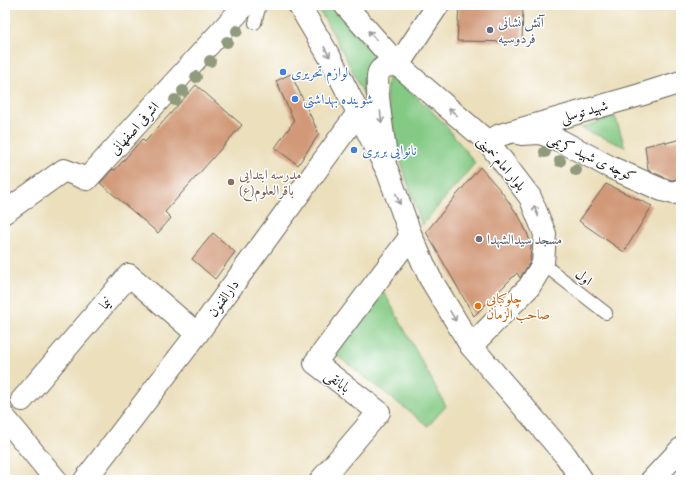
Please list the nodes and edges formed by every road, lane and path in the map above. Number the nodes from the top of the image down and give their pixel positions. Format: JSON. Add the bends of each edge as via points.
{"nodes":[{"id":1,"x":260,"y":5,"type":"edge"},
{"id":2,"x":299,"y":5,"type":"edge"},
{"id":3,"x":345,"y":5,"type":"edge"},
{"id":4,"x":438,"y":5,"type":"edge"},
{"id":5,"x":250,"y":14,"type":"edge"},
{"id":6,"x":398,"y":65,"type":"junction"},
{"id":7,"x":681,"y":82,"type":"edge"},
{"id":8,"x":358,"y":113,"type":"junction"},
{"id":9,"x":494,"y":139,"type":"junction"},
{"id":10,"x":610,"y":167,"type":"junction"},
{"id":11,"x":388,"y":172,"type":"junction"},
{"id":12,"x":681,"y":190,"type":"edge"},
{"id":13,"x":681,"y":208,"type":"edge"},
{"id":14,"x":5,"y":212,"type":"edge"},
{"id":15,"x":412,"y":236,"type":"junction"},
{"id":16,"x":543,"y":264,"type":"junction"},
{"id":17,"x":606,"y":313,"type":"dead end"},
{"id":18,"x":197,"y":334,"type":"junction"},
{"id":19,"x":471,"y":346,"type":"junction"},
{"id":20,"x":22,"y":400,"type":"dead end"},
{"id":21,"x":5,"y":418,"type":"edge"},
{"id":22,"x":681,"y":449,"type":"edge"},
{"id":23,"x":56,"y":480,"type":"edge"},
{"id":24,"x":85,"y":480,"type":"edge"},
{"id":25,"x":321,"y":480,"type":"edge"},
{"id":26,"x":582,"y":480,"type":"edge"},
{"id":27,"x":652,"y":480,"type":"edge"}],
"edges":[{"from":1,"to":5,"type":"lane"},
{"from":2,"to":8,"type":"street","one_way":true,"via":[[332,61]]},
{"from":6,"to":3,"type":"street","name":"بلوار امام خمینی","one_way":true},
{"from":4,"to":6,"type":"street"},
{"from":5,"to":14,"type":"street","name":"اشرفی اصفهانی","via":[[88,179],[64,170]]},
{"from":9,"to":6,"type":"street","name":"بلوار امام خمینی","one_way":true},
{"from":6,"to":11,"type":"street","one_way":true,"via":[[388,65],[378,73]]},
{"from":7,"to":9,"type":"street","name":"شهید توسلی"},
{"from":8,"to":11,"type":"street"},
{"from":8,"to":18,"type":"street","name":"دارالفنون"},
{"from":9,"to":10,"type":"street","name":"کوچه ی شهید کریمی","via":[[540,133]]},
{"from":16,"to":9,"type":"street","name":"بلوار امام خمینی","one_way":true,"via":[[545,234],[530,197]]},
{"from":10,"to":12,"type":"street","name":"کوچه ی شهید کریمی","via":[[662,190],[673,193]]},
{"from":10,"to":13,"type":"street"},
{"from":11,"to":15,"type":"street","one_way":true},
{"from":15,"to":19,"type":"street","one_way":true,"via":[[430,278]]},
{"from":15,"to":25,"type":"street","name":"بابانقی","via":[[315,363],[379,412]]},
{"from":16,"to":17,"type":"lane","name":"اول"},
{"from":16,"to":19,"type":"street","name":"بلوار امام خمینی","via":[[529,287]]},
{"from":18,"to":20,"type":"street","name":"نیما","via":[[129,275]]},
{"from":18,"to":24,"type":"street","name":"دارالفنون"},
{"from":19,"to":26,"type":"street","via":[[566,456]]},
{"from":21,"to":23,"type":"street"},
{"from":22,"to":27,"type":"street"}]}
